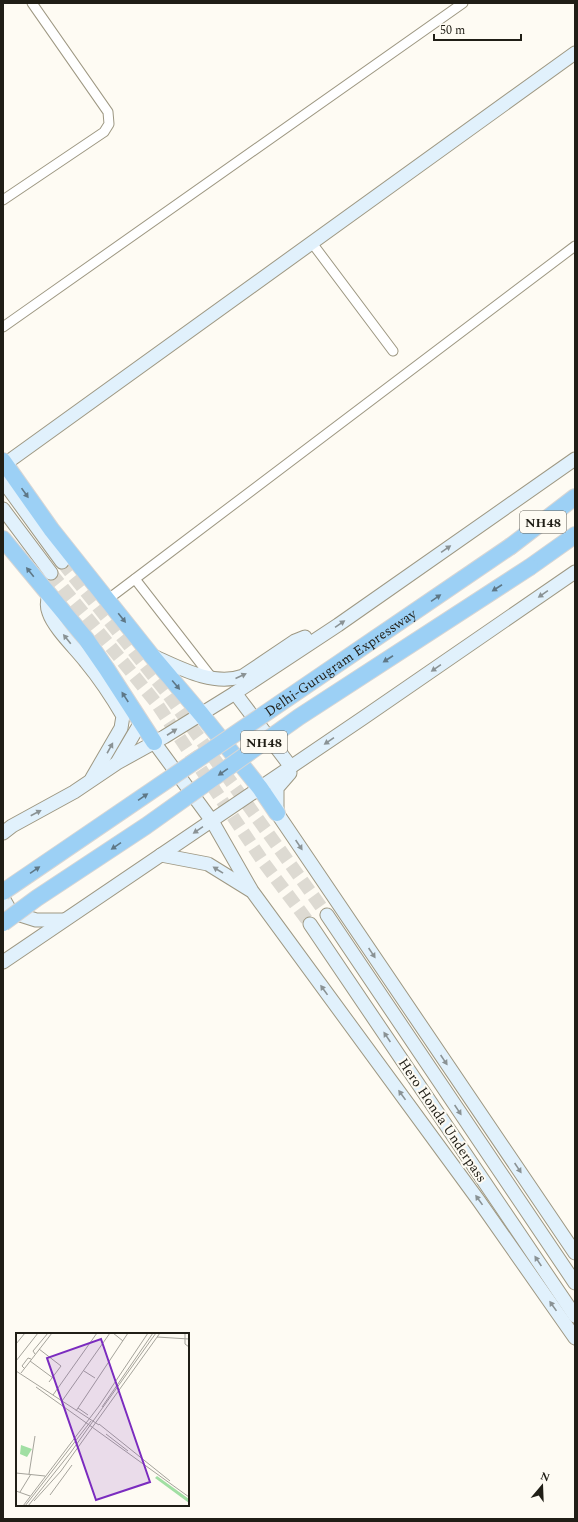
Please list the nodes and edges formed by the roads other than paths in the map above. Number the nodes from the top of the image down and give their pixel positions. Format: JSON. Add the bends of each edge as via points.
{"nodes":[{"id":1,"x":32,"y":3,"type":"edge"},
{"id":2,"x":464,"y":3,"type":"edge"},
{"id":3,"x":575,"y":53,"type":"edge"},
{"id":4,"x":3,"y":200,"type":"edge"},
{"id":5,"x":312,"y":243,"type":"junction"},
{"id":6,"x":575,"y":246,"type":"edge"},
{"id":7,"x":3,"y":327,"type":"edge"},
{"id":8,"x":393,"y":351,"type":"dead end"},
{"id":9,"x":575,"y":459,"type":"edge"},
{"id":10,"x":4,"y":463,"type":"edge"},
{"id":11,"x":3,"y":482,"type":"edge"},
{"id":12,"x":575,"y":498,"type":"edge"},
{"id":13,"x":3,"y":509,"type":"edge"},
{"id":14,"x":575,"y":534,"type":"edge"},
{"id":15,"x":3,"y":539,"type":"edge"},
{"id":16,"x":62,"y":562,"type":"tunnel mouth"},
{"id":17,"x":575,"y":572,"type":"edge"},
{"id":18,"x":51,"y":573,"type":"tunnel mouth"},
{"id":19,"x":135,"y":579,"type":"junction"},
{"id":20,"x":49,"y":595,"type":"junction"},
{"id":21,"x":107,"y":600,"type":"junction"},
{"id":22,"x":319,"y":637,"type":"junction"},
{"id":23,"x":151,"y":655,"type":"junction"},
{"id":24,"x":212,"y":678,"type":"junction"},
{"id":25,"x":235,"y":693,"type":"junction"},
{"id":26,"x":201,"y":714,"type":"junction"},
{"id":27,"x":141,"y":722,"type":"junction"},
{"id":28,"x":154,"y":742,"type":"junction"},
{"id":29,"x":117,"y":763,"type":"junction"},
{"id":30,"x":296,"y":763,"type":"junction"},
{"id":31,"x":90,"y":781,"type":"junction"},
{"id":32,"x":260,"y":788,"type":"junction"},
{"id":33,"x":277,"y":813,"type":"junction"},
{"id":34,"x":212,"y":821,"type":"junction"},
{"id":35,"x":3,"y":833,"type":"edge"},
{"id":36,"x":161,"y":855,"type":"junction"},
{"id":37,"x":252,"y":891,"type":"junction"},
{"id":38,"x":3,"y":892,"type":"edge"},
{"id":39,"x":3,"y":898,"type":"edge"},
{"id":40,"x":327,"y":915,"type":"tunnel mouth"},
{"id":41,"x":64,"y":920,"type":"junction"},
{"id":42,"x":3,"y":923,"type":"edge"},
{"id":43,"x":310,"y":924,"type":"tunnel mouth"},
{"id":44,"x":3,"y":962,"type":"edge"},
{"id":45,"x":575,"y":1253,"type":"edge"},
{"id":46,"x":575,"y":1283,"type":"edge"},
{"id":47,"x":575,"y":1316,"type":"edge"},
{"id":48,"x":575,"y":1338,"type":"edge"}],
"edges":[{"from":1,"to":4,"type":"street","via":[[108,112],[109,124],[104,132]]},
{"from":2,"to":7,"type":"street"},
{"from":3,"to":5,"type":"main road"},
{"from":5,"to":8,"type":"street"},
{"from":5,"to":10,"type":"main road"},
{"from":6,"to":19,"type":"street"},
{"from":22,"to":9,"type":"main road","one_way":true},
{"from":10,"to":21,"type":"highway","one_way":true,"via":[[51,529]]},
{"from":11,"to":16,"type":"main road"},
{"from":38,"to":12,"type":"highway","name":"Delhi-Gurugram Expressway","number":"NH48","one_way":true,"bridge":true,"via":[[511,546]]},
{"from":13,"to":18,"type":"main road"},
{"from":14,"to":42,"type":"highway","name":"Delhi-Gurugram Expressway","number":"NH48","one_way":true,"bridge":true,"via":[[530,567],[299,717],[146,826]]},
{"from":20,"to":15,"type":"highway","one_way":true},
{"from":17,"to":30,"type":"main road","one_way":true},
{"from":19,"to":21,"type":"street"},
{"from":19,"to":24,"type":"street"},
{"from":27,"to":20,"type":"highway","one_way":true,"via":[[86,639]]},
{"from":31,"to":20,"type":"main road","one_way":true,"via":[[121,728],[123,716],[87,663],[54,623],[46,605]]},
{"from":21,"to":23,"type":"highway","one_way":true},
{"from":24,"to":22,"type":"main road","one_way":true,"via":[[226,680],[243,676],[296,641],[306,637]]},
{"from":22,"to":25,"type":"main road"},
{"from":23,"to":24,"type":"main road"},
{"from":23,"to":26,"type":"highway","one_way":true},
{"from":25,"to":26,"type":"main road"},
{"from":25,"to":30,"type":"main road"},
{"from":28,"to":26,"type":"main road","one_way":true},
{"from":26,"to":32,"type":"highway"},
{"from":27,"to":28,"type":"highway"},
{"from":27,"to":29,"type":"main road"},
{"from":28,"to":29,"type":"main road"},
{"from":28,"to":34,"type":"main road"},
{"from":29,"to":31,"type":"main road"},
{"from":30,"to":32,"type":"main road"},
{"from":30,"to":33,"type":"main road","via":[[277,788]]},
{"from":35,"to":31,"type":"main road","one_way":true},
{"from":32,"to":33,"type":"highway"},
{"from":32,"to":34,"type":"main road"},
{"from":33,"to":45,"type":"main road","one_way":true},
{"from":34,"to":36,"type":"main road","one_way":true},
{"from":34,"to":37,"type":"main road"},
{"from":37,"to":36,"type":"main road","one_way":true,"via":[[208,864]]},
{"from":36,"to":41,"type":"main road"},
{"from":48,"to":37,"type":"main road","one_way":true,"via":[[479,1201]]},
{"from":39,"to":41,"type":"main road","via":[[11,912],[36,920]]},
{"from":40,"to":46,"type":"main road","name":"Hero Honda Underpass","one_way":true},
{"from":41,"to":44,"type":"main road"},
{"from":47,"to":43,"type":"main road","name":"Hero Honda Underpass","one_way":true}]}
